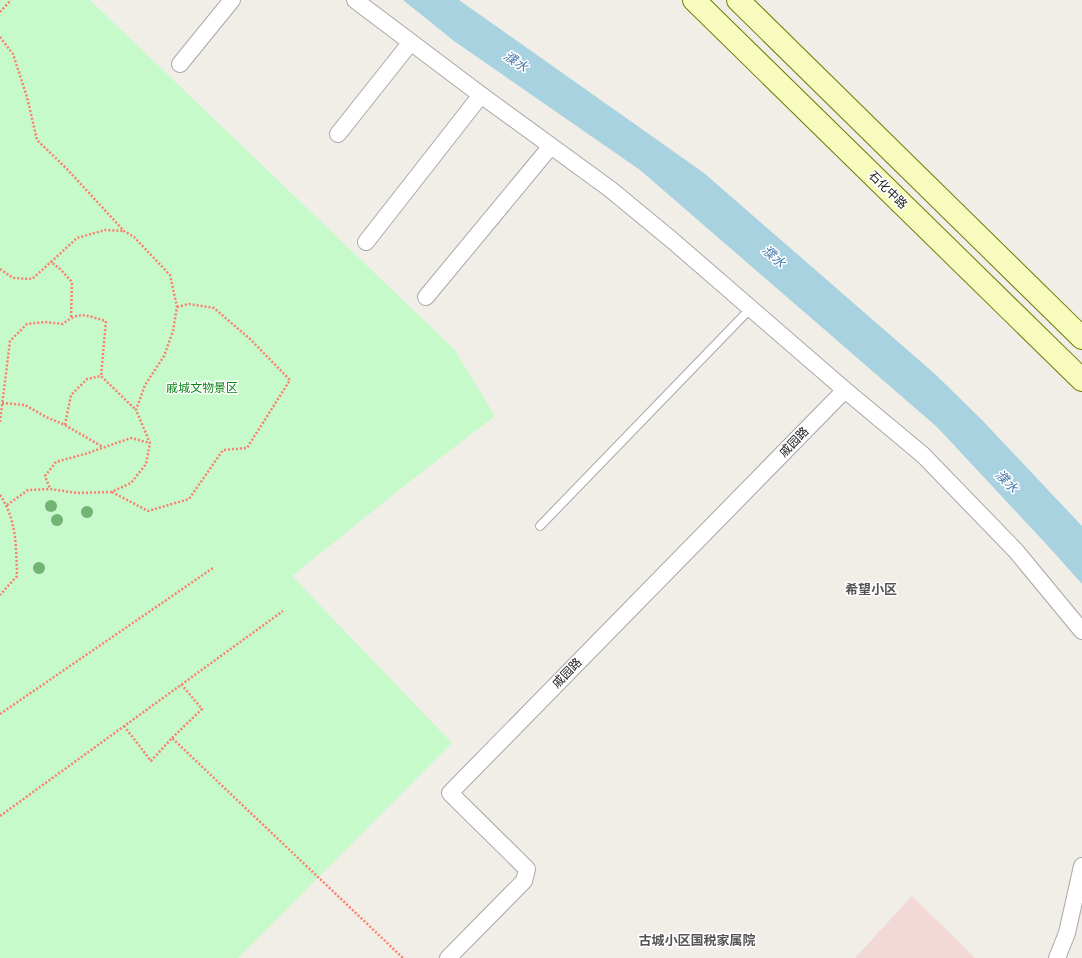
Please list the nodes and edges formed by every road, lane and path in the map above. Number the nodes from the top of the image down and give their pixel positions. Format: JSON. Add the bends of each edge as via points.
{"nodes":[{"id":1,"x":11,"y":0,"type":"edge"},
{"id":2,"x":232,"y":0,"type":"edge"},
{"id":3,"x":355,"y":0,"type":"edge"},
{"id":4,"x":694,"y":0,"type":"edge"},
{"id":5,"x":738,"y":0,"type":"edge"},
{"id":6,"x":0,"y":12,"type":"edge"},
{"id":7,"x":0,"y":36,"type":"edge"},
{"id":8,"x":411,"y":42,"type":"junction"},
{"id":9,"x":180,"y":64,"type":"dead end"},
{"id":10,"x":481,"y":95,"type":"junction"},
{"id":11,"x":338,"y":134,"type":"dead end"},
{"id":12,"x":551,"y":146,"type":"junction"},
{"id":13,"x":124,"y":231,"type":"junction"},
{"id":14,"x":366,"y":242,"type":"dead end"},
{"id":15,"x":51,"y":262,"type":"junction"},
{"id":16,"x":0,"y":269,"type":"edge"},
{"id":17,"x":426,"y":297,"type":"dead end"},
{"id":18,"x":177,"y":307,"type":"junction"},
{"id":19,"x":750,"y":309,"type":"junction"},
{"id":20,"x":71,"y":317,"type":"junction"},
{"id":21,"x":1082,"y":338,"type":"edge"},
{"id":22,"x":101,"y":376,"type":"junction"},
{"id":23,"x":1082,"y":380,"type":"edge"},
{"id":24,"x":845,"y":390,"type":"junction"},
{"id":25,"x":2,"y":403,"type":"junction"},
{"id":26,"x":136,"y":410,"type":"junction"},
{"id":27,"x":0,"y":422,"type":"edge"},
{"id":28,"x":65,"y":425,"type":"junction"},
{"id":29,"x":150,"y":443,"type":"junction"},
{"id":30,"x":103,"y":447,"type":"junction"},
{"id":31,"x":50,"y":489,"type":"junction"},
{"id":32,"x":111,"y":492,"type":"junction"},
{"id":33,"x":0,"y":495,"type":"edge"},
{"id":34,"x":7,"y":505,"type":"junction"},
{"id":35,"x":540,"y":526,"type":"dead end"},
{"id":36,"x":213,"y":568,"type":"dead end"},
{"id":37,"x":0,"y":595,"type":"edge"},
{"id":38,"x":283,"y":612,"type":"dead end"},
{"id":39,"x":1082,"y":631,"type":"edge"},
{"id":40,"x":182,"y":684,"type":"junction"},
{"id":41,"x":0,"y":714,"type":"edge"},
{"id":42,"x":124,"y":726,"type":"junction"},
{"id":43,"x":172,"y":738,"type":"junction"},
{"id":44,"x":0,"y":816,"type":"edge"},
{"id":45,"x":1082,"y":866,"type":"edge"},
{"id":46,"x":403,"y":958,"type":"edge"},
{"id":47,"x":448,"y":958,"type":"edge"},
{"id":48,"x":1057,"y":958,"type":"edge"}],
"edges":[{"from":1,"to":6,"type":"path"},
{"from":2,"to":9,"type":"street"},
{"from":3,"to":8,"type":"street"},
{"from":4,"to":23,"type":"main road","name":"石化中路"},
{"from":5,"to":21,"type":"main road"},
{"from":7,"to":13,"type":"path","via":[[13,54],[37,140]]},
{"from":8,"to":10,"type":"street"},
{"from":8,"to":11,"type":"street"},
{"from":10,"to":12,"type":"street"},
{"from":10,"to":14,"type":"street"},
{"from":12,"to":17,"type":"street"},
{"from":12,"to":19,"type":"street","via":[[610,189]]},
{"from":13,"to":15,"type":"path","via":[[105,230],[77,238]]},
{"from":13,"to":18,"type":"path","via":[[134,237],[170,275]]},
{"from":15,"to":16,"type":"path","via":[[32,279],[13,278]]},
{"from":15,"to":20,"type":"path","via":[[72,282]]},
{"from":18,"to":26,"type":"path","via":[[173,331],[164,356],[145,385]]},
{"from":18,"to":32,"type":"path","via":[[188,304],[214,308],[250,339],[290,380],[247,448],[223,450],[189,499],[148,511]]},
{"from":19,"to":24,"type":"street"},
{"from":19,"to":35,"type":"lane"},
{"from":20,"to":22,"type":"path","via":[[82,314],[106,321]]},
{"from":20,"to":25,"type":"path","via":[[63,324],[28,324],[10,340]]},
{"from":22,"to":26,"type":"path"},
{"from":22,"to":28,"type":"path","via":[[87,379],[71,395]]},
{"from":24,"to":39,"type":"street","via":[[923,455],[1016,551]]},
{"from":24,"to":47,"type":"street","name":"戚园路","via":[[450,793],[527,869],[524,881]]},
{"from":25,"to":27,"type":"path"},
{"from":25,"to":28,"type":"path","via":[[25,405]]},
{"from":26,"to":29,"type":"path"},
{"from":28,"to":30,"type":"path"},
{"from":29,"to":30,"type":"path","via":[[131,438]]},
{"from":29,"to":32,"type":"path","via":[[146,464],[131,483]]},
{"from":30,"to":31,"type":"path","via":[[56,462],[45,476]]},
{"from":31,"to":32,"type":"path","via":[[77,493]]},
{"from":31,"to":34,"type":"path","via":[[28,490]]},
{"from":33,"to":34,"type":"path"},
{"from":34,"to":37,"type":"path","via":[[16,535],[17,576]]},
{"from":36,"to":41,"type":"path"},
{"from":38,"to":40,"type":"path"},
{"from":40,"to":42,"type":"path"},
{"from":40,"to":43,"type":"path","via":[[202,709]]},
{"from":42,"to":43,"type":"path","via":[[151,761]]},
{"from":42,"to":44,"type":"path"},
{"from":43,"to":46,"type":"path"},
{"from":45,"to":48,"type":"street","via":[[1067,933]]}]}
